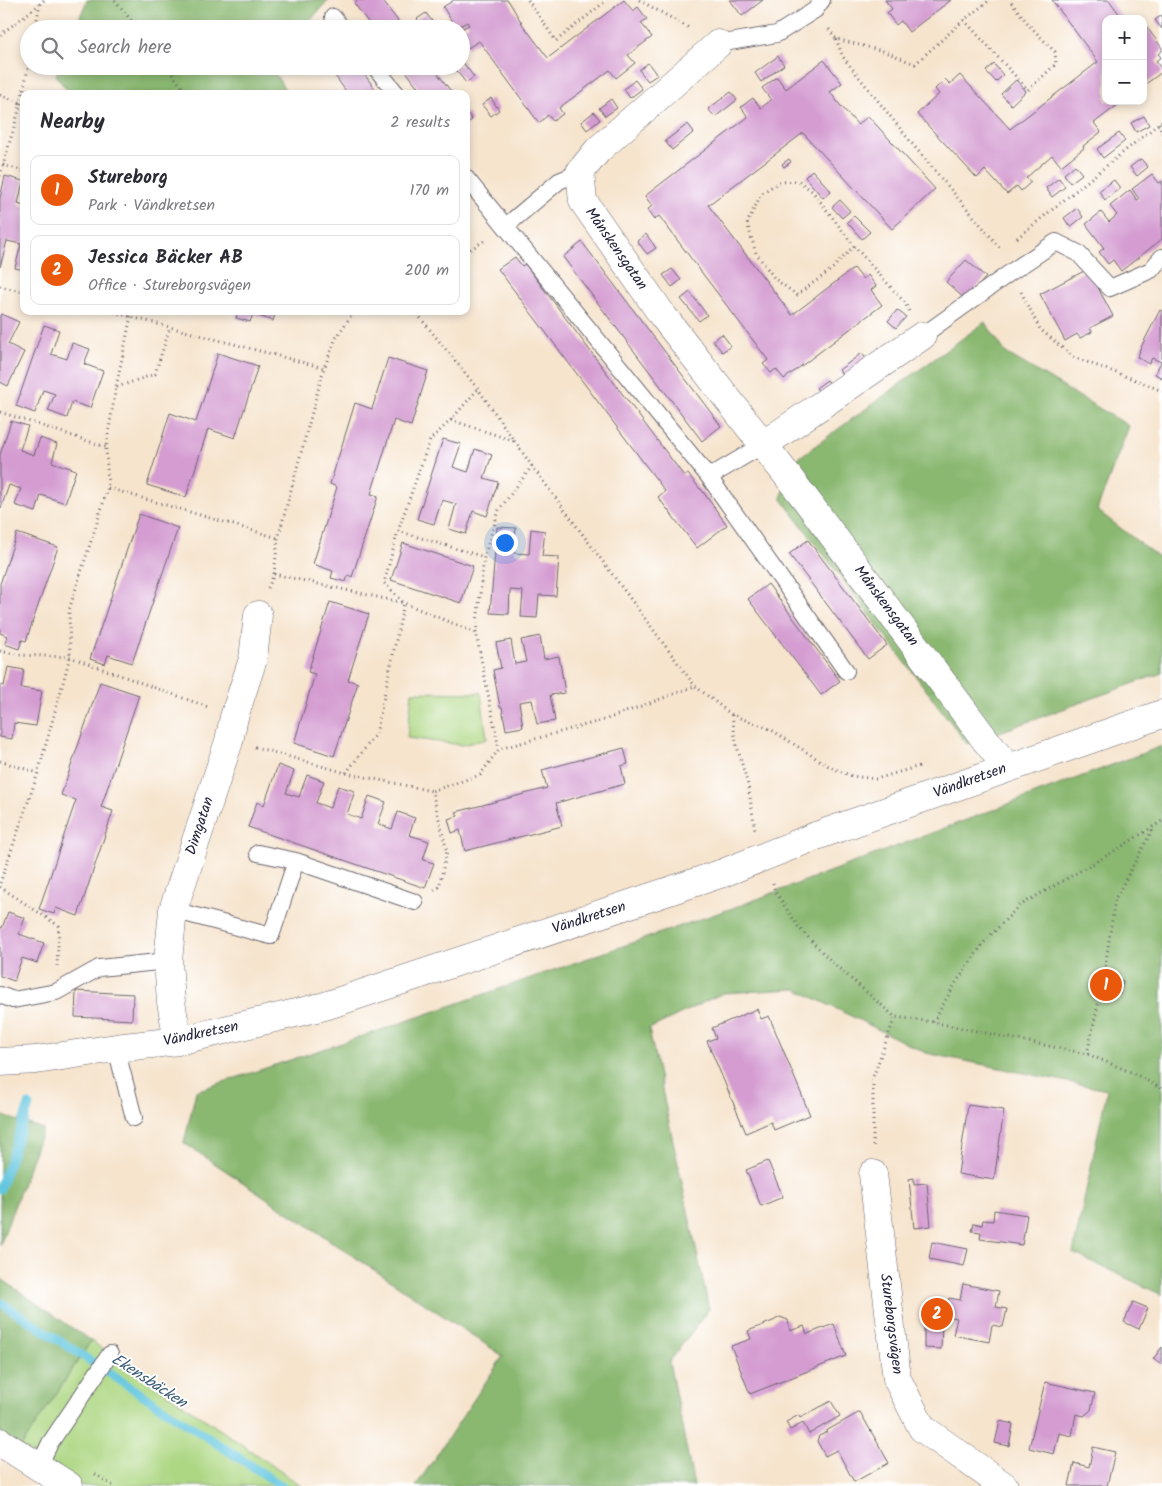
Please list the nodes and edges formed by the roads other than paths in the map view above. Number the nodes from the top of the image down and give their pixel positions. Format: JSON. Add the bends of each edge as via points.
{"nodes":[{"id":1,"x":819,"y":5,"type":"edge"},
{"id":2,"x":718,"y":44,"type":"joint"},
{"id":3,"x":381,"y":75,"type":"edge"},
{"id":4,"x":394,"y":90,"type":"edge"},
{"id":5,"x":580,"y":172,"type":"junction"},
{"id":6,"x":470,"y":183,"type":"edge"},
{"id":7,"x":506,"y":226,"type":"junction"},
{"id":8,"x":1162,"y":257,"type":"edge"},
{"id":9,"x":1156,"y":273,"type":"edge"},
{"id":10,"x":922,"y":336,"type":"joint"},
{"id":11,"x":763,"y":445,"type":"junction"},
{"id":12,"x":709,"y":477,"type":"junction"},
{"id":13,"x":258,"y":615,"type":"road end"},
{"id":14,"x":846,"y":671,"type":"dead end"},
{"id":15,"x":1162,"y":714,"type":"edge"},
{"id":16,"x":1008,"y":768,"type":"junction"},
{"id":17,"x":258,"y":853,"type":"dead end"},
{"id":18,"x":296,"y":861,"type":"junction"},
{"id":19,"x":415,"y":902,"type":"road end"},
{"id":20,"x":173,"y":910,"type":"junction"},
{"id":21,"x":168,"y":961,"type":"junction"},
{"id":22,"x":0,"y":995,"type":"edge"},
{"id":23,"x":178,"y":1041,"type":"junction"},
{"id":24,"x":116,"y":1048,"type":"junction"},
{"id":25,"x":0,"y":1062,"type":"edge"},
{"id":26,"x":134,"y":1118,"type":"dead end"},
{"id":27,"x":873,"y":1174,"type":"road end"},
{"id":28,"x":110,"y":1354,"type":"dead end"},
{"id":29,"x":0,"y":1442,"type":"edge"},
{"id":30,"x":39,"y":1466,"type":"junction"},
{"id":31,"x":69,"y":1486,"type":"edge"},
{"id":32,"x":1004,"y":1486,"type":"edge"}],
"edges":[{"from":1,"to":2,"type":"lane","via":[[777,34]]},
{"from":2,"to":5,"type":"street","via":[[598,150]]},
{"from":3,"to":4,"type":"lane"},
{"from":5,"to":7,"type":"lane","via":[[559,181]]},
{"from":5,"to":11,"type":"street","name":"Månskensgatan","via":[[583,201],[663,316]]},
{"from":6,"to":7,"type":"lane"},
{"from":7,"to":12,"type":"lane"},
{"from":8,"to":9,"type":"lane"},
{"from":9,"to":10,"type":"lane","via":[[1110,288],[1078,253],[1056,242]]},
{"from":10,"to":11,"type":"street"},
{"from":11,"to":12,"type":"lane"},
{"from":11,"to":16,"type":"street","name":"Månskensgatan"},
{"from":12,"to":14,"type":"lane"},
{"from":13,"to":20,"type":"street","name":"Dimgatan","via":[[253,659]]},
{"from":15,"to":16,"type":"street","name":"Vändkretsen"},
{"from":16,"to":23,"type":"street","name":"Vändkretsen","bridge":true,"via":[[816,836],[723,873],[324,1006]]},
{"from":17,"to":18,"type":"lane"},
{"from":18,"to":19,"type":"lane"},
{"from":18,"to":20,"type":"lane","via":[[271,936]]},
{"from":20,"to":21,"type":"street","name":"Dimgatan"},
{"from":21,"to":22,"type":"lane","via":[[99,968],[56,992],[13,1000]]},
{"from":21,"to":23,"type":"street","name":"Dimgatan"},
{"from":23,"to":24,"type":"street","name":"Vändkretsen"},
{"from":24,"to":25,"type":"street","name":"Vändkretsen"},
{"from":24,"to":26,"type":"lane"},
{"from":27,"to":32,"type":"street","name":"Stureborgsvägen","via":[[897,1379],[922,1428]]},
{"from":28,"to":30,"type":"lane","via":[[50,1443]]},
{"from":29,"to":30,"type":"street"},
{"from":30,"to":31,"type":"street"}]}
